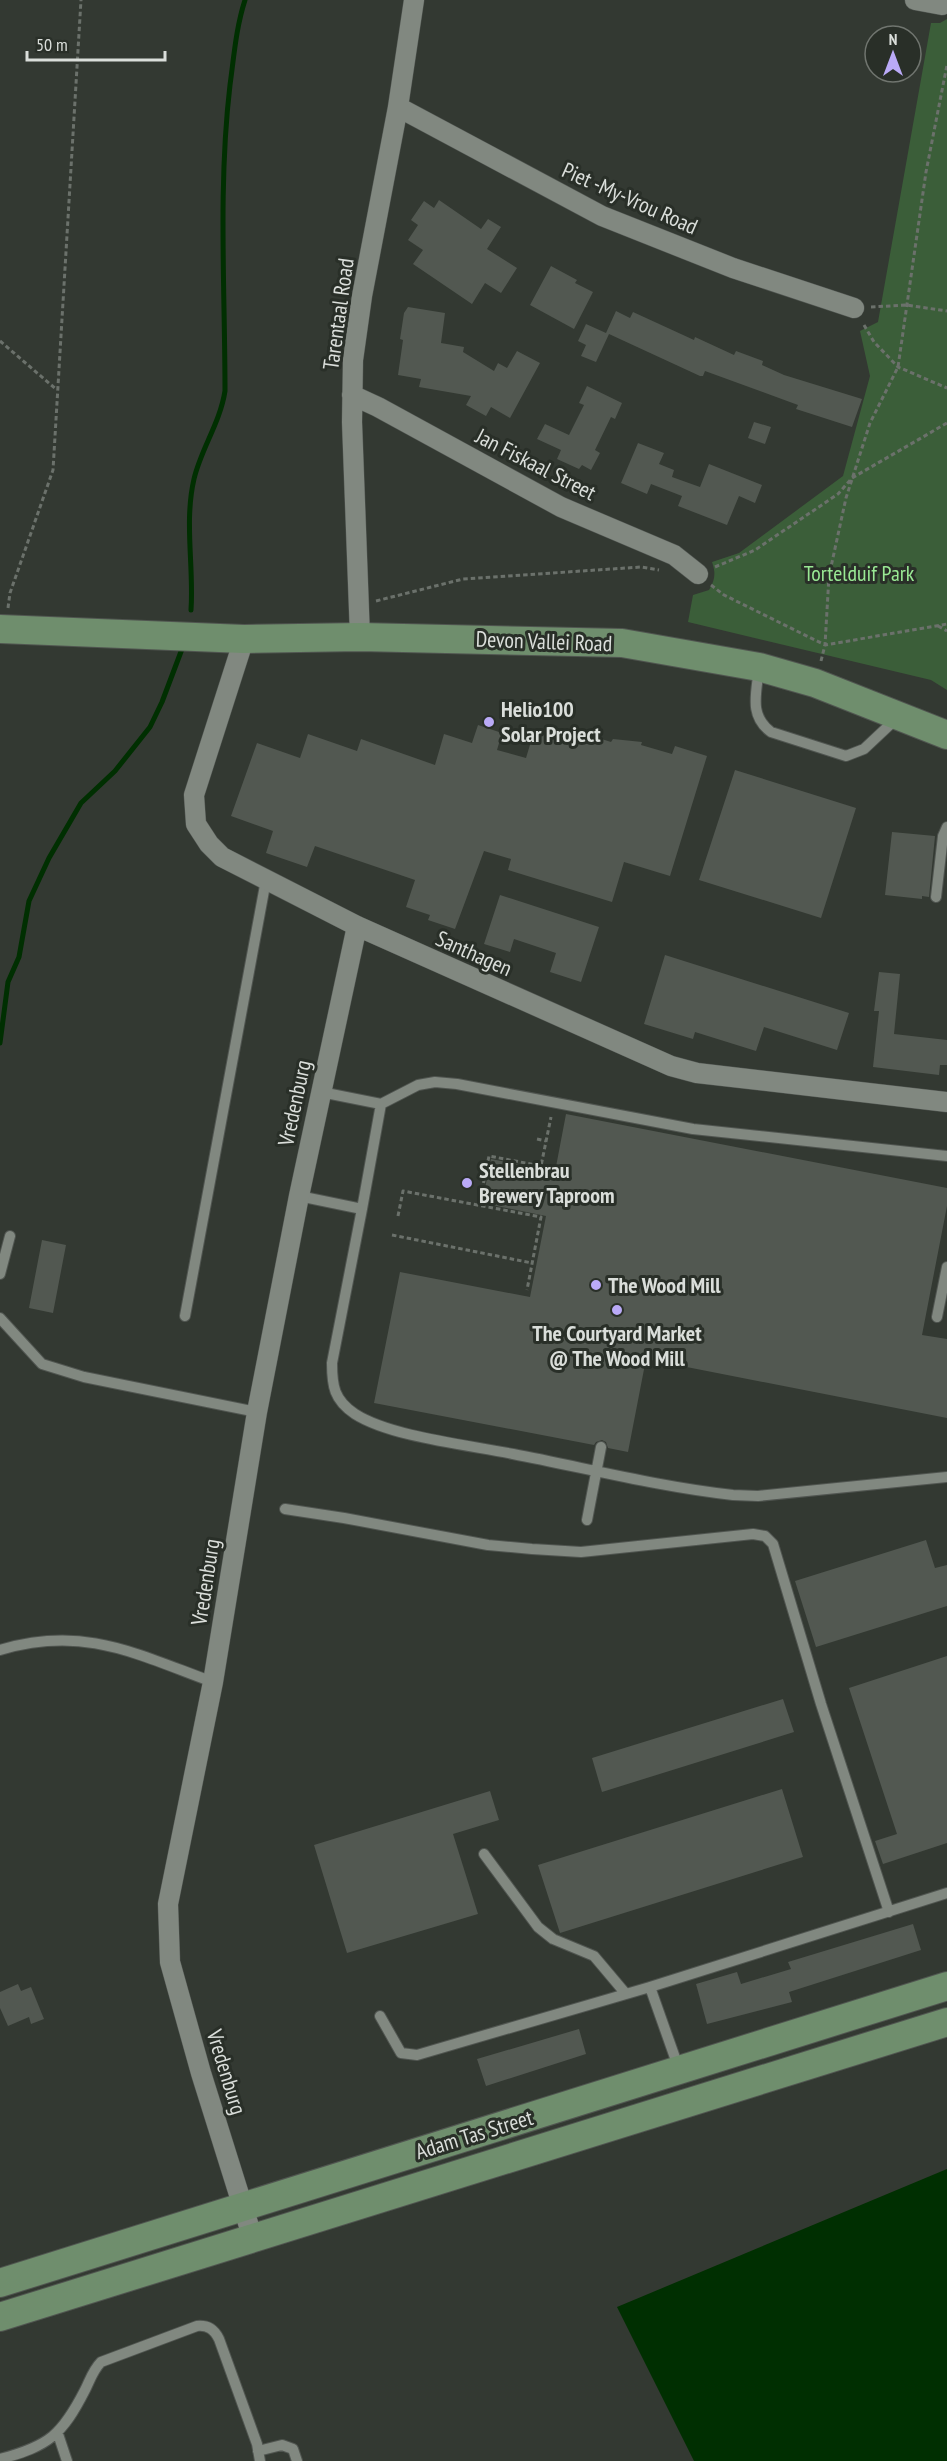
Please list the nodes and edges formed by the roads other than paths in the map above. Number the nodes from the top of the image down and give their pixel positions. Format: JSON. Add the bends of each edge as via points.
{"nodes":[{"id":1,"x":414,"y":0,"type":"edge"},
{"id":2,"x":915,"y":0,"type":"edge"},
{"id":3,"x":942,"y":5,"type":"dead end"},
{"id":4,"x":398,"y":107,"type":"junction"},
{"id":5,"x":854,"y":308,"type":"road end"},
{"id":6,"x":352,"y":395,"type":"junction"},
{"id":7,"x":698,"y":574,"type":"road end"},
{"id":8,"x":11,"y":630,"type":"edge"},
{"id":9,"x":360,"y":637,"type":"junction"},
{"id":10,"x":244,"y":639,"type":"junction"},
{"id":11,"x":759,"y":667,"type":"junction"},
{"id":12,"x":900,"y":716,"type":"junction"},
{"id":13,"x":947,"y":735,"type":"edge"},
{"id":14,"x":947,"y":827,"type":"edge"},
{"id":15,"x":266,"y":880,"type":"junction"},
{"id":16,"x":936,"y":897,"type":"dead end"},
{"id":17,"x":357,"y":926,"type":"junction"},
{"id":18,"x":321,"y":1092,"type":"junction"},
{"id":19,"x":947,"y":1102,"type":"edge"},
{"id":20,"x":381,"y":1104,"type":"junction"},
{"id":21,"x":947,"y":1156,"type":"edge"},
{"id":22,"x":298,"y":1196,"type":"junction"},
{"id":23,"x":362,"y":1209,"type":"junction"},
{"id":24,"x":10,"y":1236,"type":"dead end"},
{"id":25,"x":947,"y":1267,"type":"edge"},
{"id":26,"x":0,"y":1274,"type":"edge"},
{"id":27,"x":185,"y":1316,"type":"dead end"},
{"id":28,"x":937,"y":1317,"type":"dead end"},
{"id":29,"x":0,"y":1318,"type":"edge"},
{"id":30,"x":256,"y":1412,"type":"junction"},
{"id":31,"x":601,"y":1447,"type":"dead end"},
{"id":32,"x":596,"y":1470,"type":"junction"},
{"id":33,"x":947,"y":1477,"type":"edge"},
{"id":34,"x":285,"y":1509,"type":"dead end"},
{"id":35,"x":587,"y":1520,"type":"dead end"},
{"id":36,"x":0,"y":1650,"type":"edge"},
{"id":37,"x":213,"y":1682,"type":"junction"},
{"id":38,"x":484,"y":1854,"type":"dead end"},
{"id":39,"x":947,"y":1893,"type":"edge"},
{"id":40,"x":889,"y":1912,"type":"junction"},
{"id":41,"x":947,"y":1986,"type":"edge"},
{"id":42,"x":650,"y":1987,"type":"junction"},
{"id":43,"x":626,"y":1994,"type":"junction"},
{"id":44,"x":380,"y":2016,"type":"dead end"},
{"id":45,"x":947,"y":2022,"type":"edge"},
{"id":46,"x":680,"y":2069,"type":"junction"},
{"id":47,"x":244,"y":2206,"type":"junction"},
{"id":48,"x":254,"y":2239,"type":"junction"},
{"id":49,"x":0,"y":2283,"type":"edge"},
{"id":50,"x":0,"y":2317,"type":"edge"},
{"id":51,"x":57,"y":2434,"type":"junction"},
{"id":52,"x":259,"y":2456,"type":"edge"},
{"id":53,"x":0,"y":2459,"type":"edge"},
{"id":54,"x":67,"y":2461,"type":"edge"},
{"id":55,"x":297,"y":2461,"type":"edge"}],
"edges":[{"from":1,"to":4,"type":"street","name":"Tarentaal Road"},
{"from":2,"to":3,"type":"street"},
{"from":4,"to":5,"type":"street","name":"Piet -My-Vrou Road","via":[[602,216],[734,268]]},
{"from":4,"to":6,"type":"street","name":"Tarentaal Road","via":[[362,296]]},
{"from":6,"to":7,"type":"street","name":"Jan Fiskaal Street","via":[[561,507],[674,555]]},
{"from":6,"to":9,"type":"street","name":"Tarentaal Road"},
{"from":8,"to":10,"type":"main road","name":"Devon Vallei Road"},
{"from":9,"to":10,"type":"main road","name":"Devon Vallei Road"},
{"from":9,"to":11,"type":"main road","name":"Devon Vallei Road","via":[[622,643]]},
{"from":10,"to":15,"type":"street","name":"Santhagen","via":[[194,795],[194,811],[202,834],[222,856]]},
{"from":11,"to":12,"type":"main road","name":"Devon Vallei Road","via":[[815,683]]},
{"from":11,"to":12,"type":"lane","via":[[756,713],[771,732],[846,756],[864,748]]},
{"from":12,"to":13,"type":"main road","name":"Devon Vallei Road"},
{"from":14,"to":16,"type":"lane"},
{"from":15,"to":17,"type":"street","name":"Santhagen"},
{"from":15,"to":27,"type":"lane"},
{"from":17,"to":18,"type":"street","name":"Vredenburg"},
{"from":17,"to":19,"type":"street","name":"Santhagen","via":[[677,1068]]},
{"from":18,"to":20,"type":"lane"},
{"from":18,"to":22,"type":"street","name":"Vredenburg"},
{"from":20,"to":21,"type":"lane","via":[[418,1085],[435,1082],[489,1089],[662,1128]]},
{"from":20,"to":23,"type":"lane"},
{"from":22,"to":23,"type":"lane"},
{"from":22,"to":30,"type":"street","name":"Vredenburg"},
{"from":23,"to":32,"type":"lane","via":[[332,1363],[338,1398],[373,1424],[397,1431]]},
{"from":24,"to":26,"type":"lane"},
{"from":25,"to":28,"type":"lane"},
{"from":29,"to":30,"type":"lane","via":[[42,1364],[84,1377]]},
{"from":30,"to":37,"type":"street","name":"Vredenburg"},
{"from":31,"to":32,"type":"lane"},
{"from":32,"to":33,"type":"lane","via":[[747,1496]]},
{"from":32,"to":35,"type":"lane"},
{"from":34,"to":40,"type":"lane","via":[[488,1545],[561,1551],[765,1536],[773,1544]]},
{"from":36,"to":37,"type":"lane","via":[[30,1642],[76,1640],[121,1649]]},
{"from":37,"to":47,"type":"street","name":"Vredenburg","via":[[168,1904],[168,1932],[176,1984]]},
{"from":38,"to":43,"type":"lane","via":[[538,1927],[553,1939],[594,1956]]},
{"from":39,"to":40,"type":"lane"},
{"from":40,"to":42,"type":"lane"},
{"from":41,"to":46,"type":"main road","name":"Adam Tas Street"},
{"from":42,"to":43,"type":"lane"},
{"from":42,"to":46,"type":"lane"},
{"from":43,"to":44,"type":"lane","via":[[417,2055],[401,2053]]},
{"from":45,"to":48,"type":"main road","name":"Adam Tas Street"},
{"from":46,"to":47,"type":"main road","name":"Adam Tas Street"},
{"from":47,"to":48,"type":"street","name":"Vredenburg"},
{"from":47,"to":49,"type":"main road","name":"Adam Tas Street"},
{"from":48,"to":50,"type":"main road","name":"Adam Tas Street"},
{"from":51,"to":52,"type":"lane","via":[[101,2362],[205,2325],[219,2339]]},
{"from":51,"to":53,"type":"lane"},
{"from":51,"to":54,"type":"lane"},
{"from":52,"to":55,"type":"lane","via":[[287,2445]]}]}
